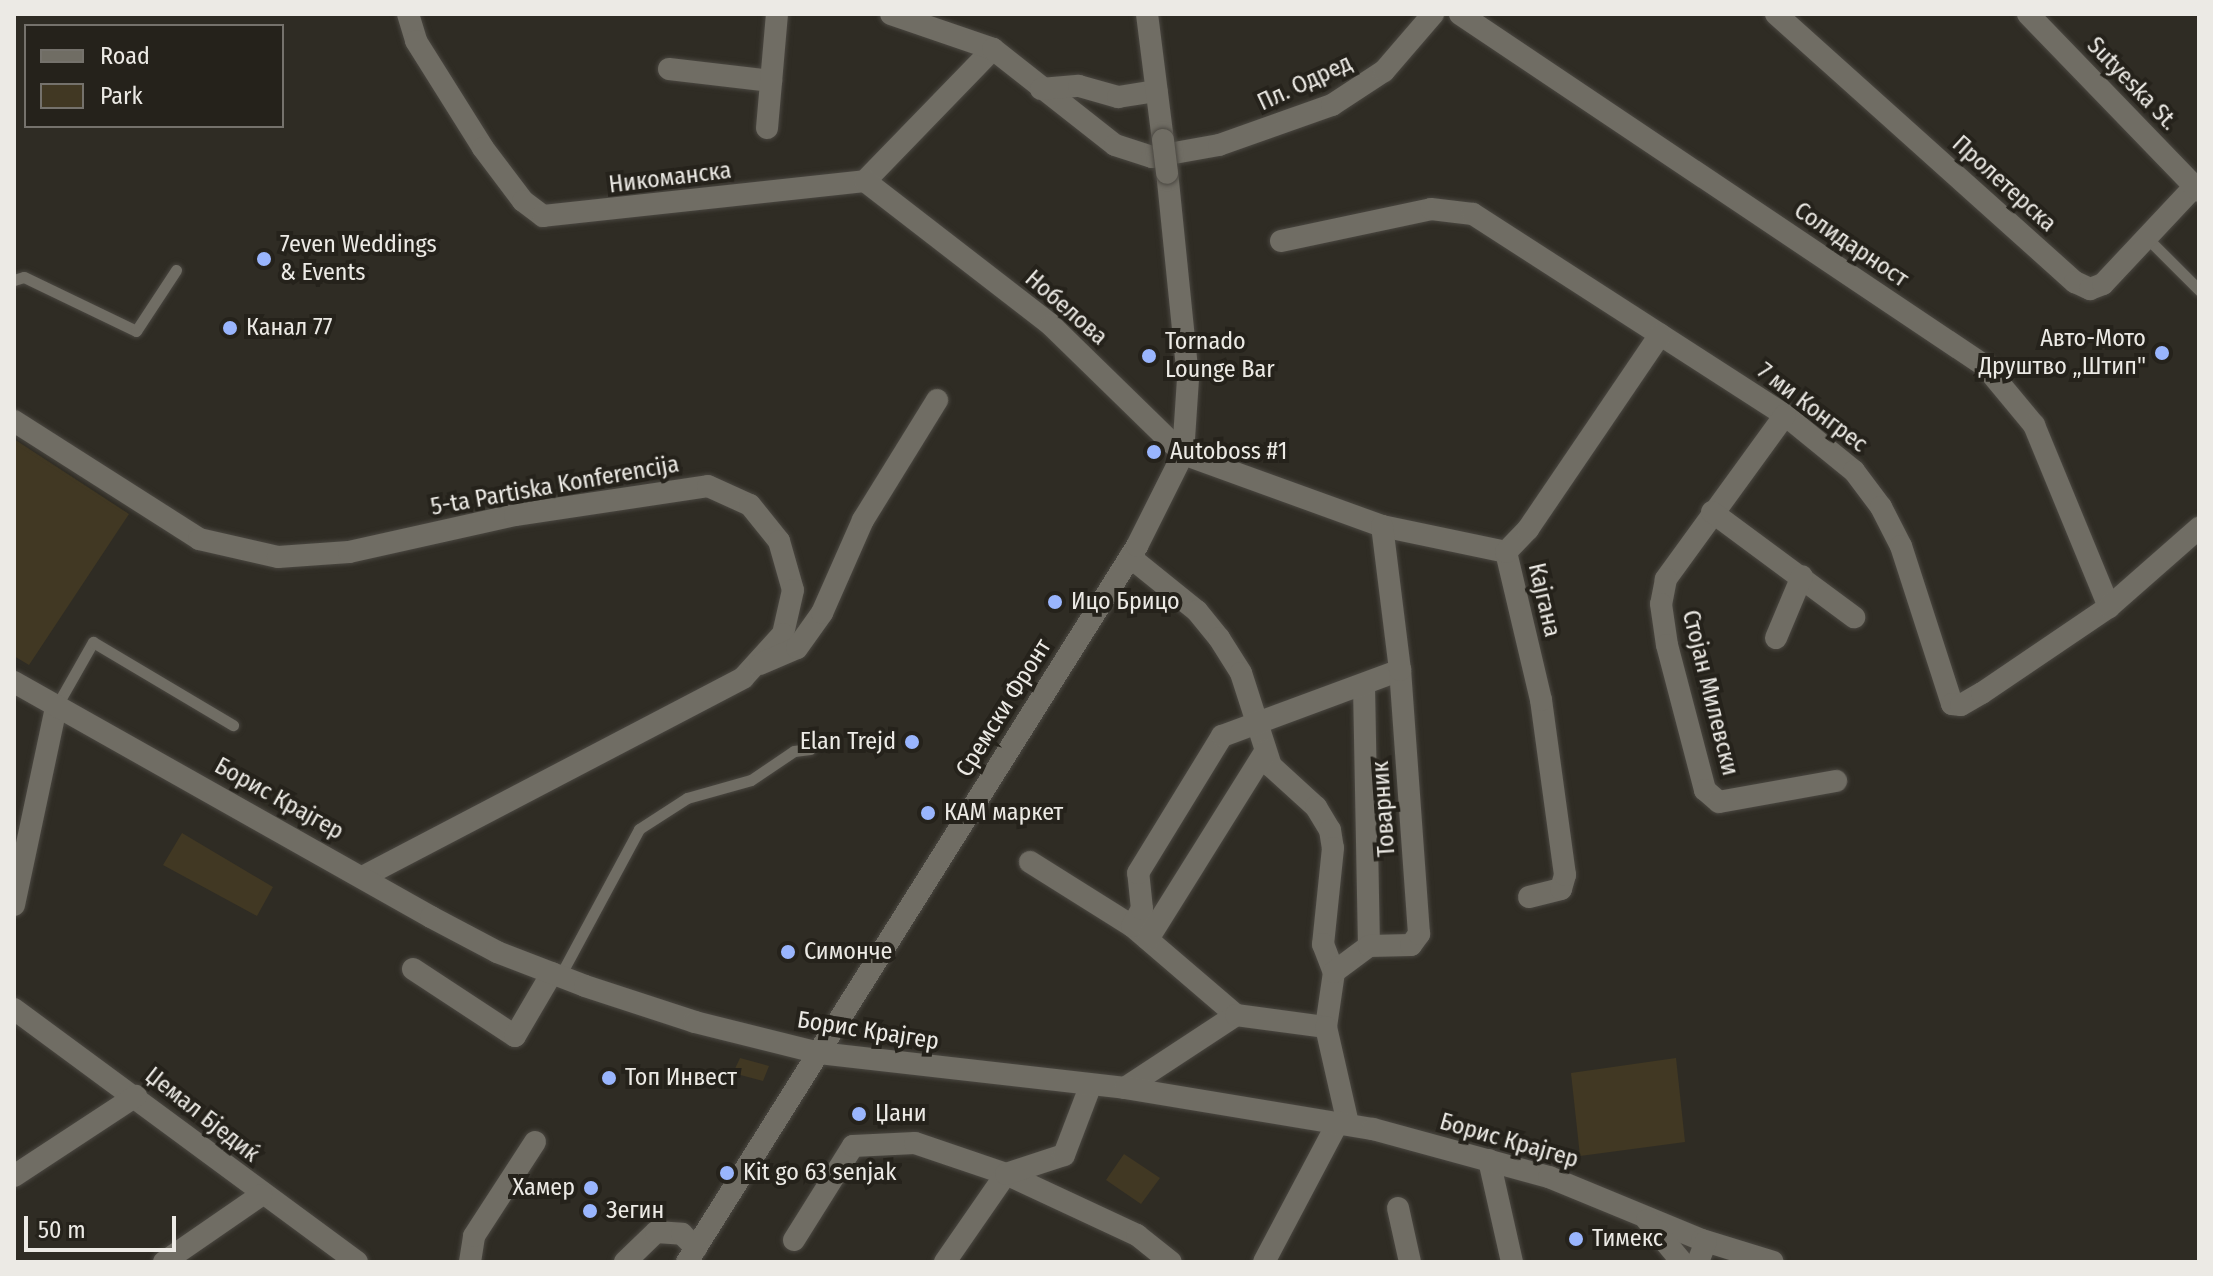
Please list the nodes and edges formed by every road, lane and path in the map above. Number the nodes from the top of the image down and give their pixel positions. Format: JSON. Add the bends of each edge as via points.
{"nodes":[{"id":1,"x":408,"y":14,"type":"edge"},
{"id":2,"x":777,"y":14,"type":"edge"},
{"id":3,"x":891,"y":14,"type":"edge"},
{"id":4,"x":1147,"y":14,"type":"edge"},
{"id":5,"x":1433,"y":14,"type":"edge"},
{"id":6,"x":1460,"y":14,"type":"edge"},
{"id":7,"x":1776,"y":14,"type":"edge"},
{"id":8,"x":2028,"y":14,"type":"edge"},
{"id":9,"x":993,"y":49,"type":"junction"},
{"id":10,"x":669,"y":69,"type":"dead end"},
{"id":11,"x":771,"y":81,"type":"junction"},
{"id":12,"x":1041,"y":89,"type":"junction"},
{"id":13,"x":1157,"y":91,"type":"junction"},
{"id":14,"x":767,"y":128,"type":"dead end"},
{"id":15,"x":865,"y":181,"type":"junction"},
{"id":16,"x":2197,"y":189,"type":"edge"},
{"id":17,"x":2147,"y":238,"type":"junction"},
{"id":18,"x":1281,"y":241,"type":"dead end"},
{"id":19,"x":176,"y":270,"type":"dead end"},
{"id":20,"x":14,"y":280,"type":"edge"},
{"id":21,"x":2199,"y":290,"type":"edge"},
{"id":22,"x":1660,"y":335,"type":"junction"},
{"id":23,"x":937,"y":400,"type":"dead end"},
{"id":24,"x":1785,"y":415,"type":"junction"},
{"id":25,"x":14,"y":421,"type":"edge"},
{"id":26,"x":1183,"y":454,"type":"junction"},
{"id":27,"x":1712,"y":512,"type":"junction"},
{"id":28,"x":1382,"y":526,"type":"junction"},
{"id":29,"x":2199,"y":528,"type":"edge"},
{"id":30,"x":1506,"y":552,"type":"junction"},
{"id":31,"x":1130,"y":557,"type":"junction"},
{"id":32,"x":1802,"y":576,"type":"junction"},
{"id":33,"x":2109,"y":607,"type":"junction"},
{"id":34,"x":1854,"y":617,"type":"dead end"},
{"id":35,"x":1776,"y":638,"type":"dead end"},
{"id":36,"x":755,"y":665,"type":"junction"},
{"id":37,"x":1400,"y":670,"type":"junction"},
{"id":38,"x":14,"y":682,"type":"edge"},
{"id":39,"x":1364,"y":686,"type":"junction"},
{"id":40,"x":56,"y":707,"type":"junction"},
{"id":41,"x":1260,"y":722,"type":"junction"},
{"id":42,"x":233,"y":725,"type":"dead end"},
{"id":43,"x":810,"y":749,"type":"dead end"},
{"id":44,"x":1265,"y":752,"type":"junction"},
{"id":45,"x":1836,"y":781,"type":"dead end"},
{"id":46,"x":1030,"y":862,"type":"dead end"},
{"id":47,"x":364,"y":876,"type":"junction"},
{"id":48,"x":1529,"y":897,"type":"dead end"},
{"id":49,"x":14,"y":905,"type":"edge"},
{"id":50,"x":1140,"y":932,"type":"junction"},
{"id":51,"x":1369,"y":946,"type":"junction"},
{"id":52,"x":413,"y":969,"type":"dead end"},
{"id":53,"x":1334,"y":972,"type":"junction"},
{"id":54,"x":556,"y":974,"type":"junction"},
{"id":55,"x":14,"y":1009,"type":"edge"},
{"id":56,"x":1236,"y":1015,"type":"junction"},
{"id":57,"x":1327,"y":1018,"type":"junction"},
{"id":58,"x":819,"y":1053,"type":"junction"},
{"id":59,"x":1090,"y":1087,"type":"junction"},
{"id":60,"x":1125,"y":1088,"type":"junction"},
{"id":61,"x":136,"y":1096,"type":"junction"},
{"id":62,"x":1343,"y":1123,"type":"junction"},
{"id":63,"x":535,"y":1142,"type":"dead end"},
{"id":64,"x":1489,"y":1160,"type":"junction"},
{"id":65,"x":1006,"y":1174,"type":"junction"},
{"id":66,"x":14,"y":1176,"type":"edge"},
{"id":67,"x":261,"y":1195,"type":"junction"},
{"id":68,"x":1398,"y":1208,"type":"dead end"},
{"id":69,"x":1641,"y":1214,"type":"junction"},
{"id":70,"x":794,"y":1240,"type":"dead end"},
{"id":71,"x":1700,"y":1251,"type":"edge"},
{"id":72,"x":692,"y":1255,"type":"edge"},
{"id":73,"x":1768,"y":1261,"type":"edge"},
{"id":74,"x":164,"y":1262,"type":"edge"},
{"id":75,"x":357,"y":1262,"type":"edge"},
{"id":76,"x":470,"y":1262,"type":"edge"},
{"id":77,"x":625,"y":1262,"type":"edge"},
{"id":78,"x":945,"y":1262,"type":"edge"},
{"id":79,"x":1171,"y":1262,"type":"edge"},
{"id":80,"x":1264,"y":1262,"type":"edge"},
{"id":81,"x":1410,"y":1262,"type":"edge"},
{"id":82,"x":1512,"y":1262,"type":"edge"},
{"id":83,"x":1682,"y":1262,"type":"edge"},
{"id":84,"x":1717,"y":1262,"type":"edge"}],
"edges":[{"from":1,"to":15,"type":"street","name":"Никоманска","via":[[416,41],[483,148],[523,201],[543,216]]},
{"from":2,"to":11,"type":"street"},
{"from":3,"to":9,"type":"street"},
{"from":4,"to":13,"type":"street"},
{"from":5,"to":12,"type":"street","name":"Пл. Одред","via":[[1384,71],[1360,89],[1295,120],[1173,156],[1115,145]]},
{"from":6,"to":33,"type":"street","name":"Солидарност","via":[[1985,366],[2034,425]]},
{"from":7,"to":17,"type":"street","name":"Пролетерска","via":[[2075,282],[2090,289],[2103,284]]},
{"from":8,"to":16,"type":"street","name":"Sutyeska St."},
{"from":9,"to":12,"type":"street","name":"Пл. Одред"},
{"from":9,"to":15,"type":"street"},
{"from":10,"to":11,"type":"street"},
{"from":11,"to":14,"type":"street"},
{"from":12,"to":13,"type":"street","via":[[1079,86],[1118,97]]},
{"from":13,"to":26,"type":"street","name":"Сремски Фронт","bridge":true,"via":[[1188,378]]},
{"from":15,"to":26,"type":"street","name":"Нобелова","via":[[1051,325]]},
{"from":16,"to":17,"type":"street","name":"Пролетерска"},
{"from":17,"to":21,"type":"lane"},
{"from":18,"to":22,"type":"street","name":"7 ми Конгрес","via":[[1453,208],[1495,224]]},
{"from":19,"to":20,"type":"lane","via":[[136,331],[24,277]]},
{"from":22,"to":24,"type":"street","name":"7 ми Конгрес"},
{"from":22,"to":30,"type":"street","name":"Кајгана","via":[[1528,529]]},
{"from":23,"to":36,"type":"street","via":[[863,520],[822,613],[797,648]]},
{"from":24,"to":27,"type":"street","name":"Стојан Милевски"},
{"from":24,"to":33,"type":"street","name":"7 ми Конгрес","via":[[1854,471],[1881,507],[1901,546],[1952,704],[1961,705],[1982,693]]},
{"from":25,"to":36,"type":"street","name":"5-ta Partiska Konferencija","via":[[199,539],[278,557],[349,552],[515,515],[708,486],[750,505],[779,541],[793,590],[783,634]]},
{"from":26,"to":28,"type":"street","name":"Нобелова"},
{"from":26,"to":31,"type":"street","name":"Сремски Фронт"},
{"from":27,"to":32,"type":"street"},
{"from":27,"to":45,"type":"street","name":"Стојан Милевски","via":[[1666,579],[1661,604],[1705,790],[1719,802],[1737,801]]},
{"from":28,"to":30,"type":"street","name":"Нобелова"},
{"from":28,"to":37,"type":"street","name":"Товарник"},
{"from":29,"to":33,"type":"street","name":"7 ми Конгрес"},
{"from":30,"to":48,"type":"street","name":"Кајгана","via":[[1541,700],[1565,875],[1561,889]]},
{"from":31,"to":41,"type":"street","via":[[1197,611],[1219,638],[1241,673]]},
{"from":31,"to":58,"type":"street","name":"Сремски Фронт"},
{"from":32,"to":34,"type":"street"},
{"from":32,"to":35,"type":"street"},
{"from":36,"to":47,"type":"street","name":"5-ta Partiska Konferencija","via":[[743,678]]},
{"from":37,"to":39,"type":"street"},
{"from":37,"to":51,"type":"street","name":"Товарник","via":[[1419,934],[1411,945]]},
{"from":38,"to":40,"type":"street","name":"Борис Крајгер"},
{"from":39,"to":41,"type":"street"},
{"from":39,"to":51,"type":"street"},
{"from":40,"to":42,"type":"lane","via":[[93,642]]},
{"from":40,"to":47,"type":"street","name":"Борис Крајгер"},
{"from":40,"to":49,"type":"street"},
{"from":41,"to":44,"type":"street"},
{"from":41,"to":50,"type":"street","via":[[1222,736],[1173,809],[1138,873]]},
{"from":43,"to":54,"type":"lane","via":[[794,751],[751,780],[687,798],[639,829]]},
{"from":44,"to":50,"type":"street"},
{"from":44,"to":53,"type":"street","via":[[1271,766],[1316,807],[1330,830],[1333,848],[1323,944]]},
{"from":46,"to":50,"type":"street"},
{"from":47,"to":54,"type":"street","name":"Борис Крајгер","via":[[497,952]]},
{"from":50,"to":56,"type":"street"},
{"from":51,"to":53,"type":"street"},
{"from":52,"to":54,"type":"street","via":[[515,1036]]},
{"from":53,"to":57,"type":"street"},
{"from":54,"to":58,"type":"street","name":"Борис Крајгер","via":[[695,1022]]},
{"from":55,"to":61,"type":"street","name":"Џемал Бједиќ"},
{"from":56,"to":57,"type":"street","via":[[1300,1024]]},
{"from":56,"to":60,"type":"street"},
{"from":57,"to":62,"type":"street"},
{"from":58,"to":59,"type":"street","name":"Борис Крајгер"},
{"from":58,"to":72,"type":"street","name":"Сремски Фронт"},
{"from":59,"to":60,"type":"street","name":"Борис Крајгер"},
{"from":59,"to":65,"type":"street","via":[[1064,1155]]},
{"from":60,"to":62,"type":"street","name":"Борис Крајгер"},
{"from":61,"to":66,"type":"street"},
{"from":61,"to":67,"type":"street","name":"Џемал Бједиќ"},
{"from":62,"to":64,"type":"street","name":"Борис Крајгер"},
{"from":62,"to":80,"type":"street"},
{"from":63,"to":76,"type":"street","via":[[474,1236]]},
{"from":64,"to":69,"type":"street","name":"Борис Крајгер","via":[[1549,1177]]},
{"from":64,"to":82,"type":"street"},
{"from":65,"to":70,"type":"street","via":[[915,1143],[853,1146]]},
{"from":65,"to":78,"type":"street"},
{"from":65,"to":79,"type":"street","via":[[1137,1235]]},
{"from":67,"to":74,"type":"street"},
{"from":67,"to":75,"type":"street","name":"Џемал Бједиќ"},
{"from":68,"to":81,"type":"street"},
{"from":69,"to":71,"type":"street","name":"Борис Крајгер"},
{"from":69,"to":83,"type":"street"},
{"from":71,"to":73,"type":"street","name":"Борис Крајгер"},
{"from":72,"to":77,"type":"street","via":[[682,1234],[656,1232]]},
{"from":73,"to":84,"type":"street"}]}
